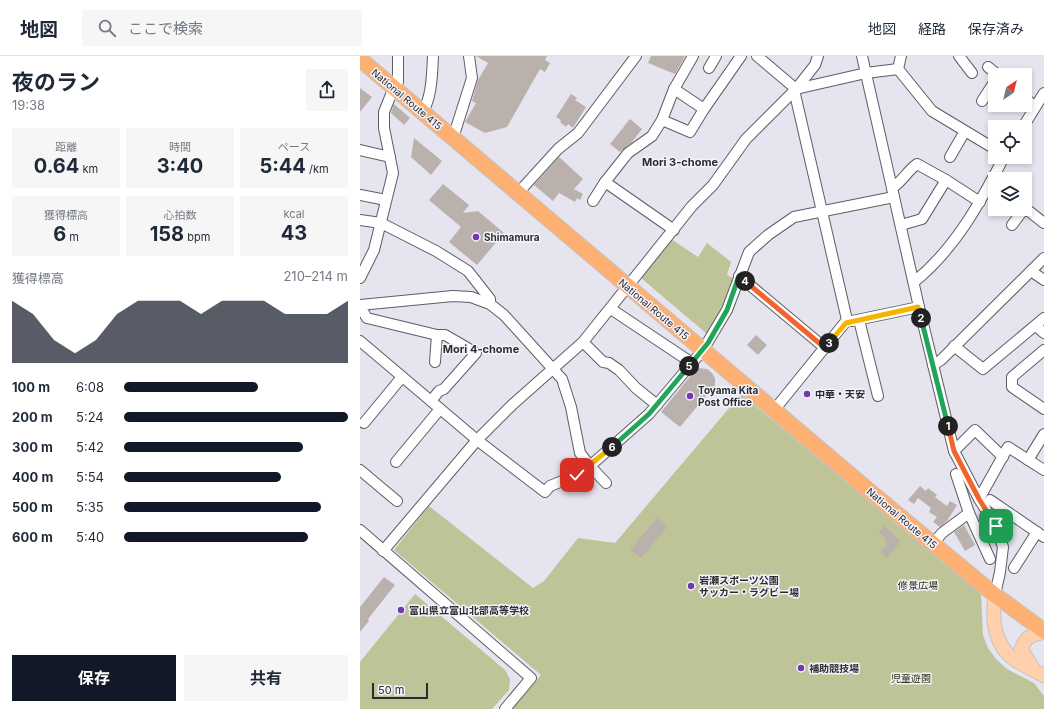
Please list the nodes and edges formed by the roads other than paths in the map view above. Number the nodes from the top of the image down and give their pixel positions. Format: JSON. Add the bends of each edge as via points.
{"nodes":[{"id":1,"x":367,"y":56,"type":"edge"},
{"id":2,"x":398,"y":56,"type":"edge"},
{"id":3,"x":434,"y":56,"type":"edge"},
{"id":4,"x":469,"y":56,"type":"edge"},
{"id":5,"x":636,"y":56,"type":"edge"},
{"id":6,"x":693,"y":56,"type":"edge"},
{"id":7,"x":716,"y":56,"type":"edge"},
{"id":8,"x":741,"y":56,"type":"edge"},
{"id":9,"x":757,"y":56,"type":"edge"},
{"id":10,"x":818,"y":56,"type":"edge"},
{"id":11,"x":862,"y":56,"type":"edge"},
{"id":12,"x":901,"y":56,"type":"edge"},
{"id":13,"x":958,"y":56,"type":"edge"},
{"id":14,"x":360,"y":59,"type":"edge"},
{"id":15,"x":709,"y":68,"type":"dead end"},
{"id":16,"x":898,"y":69,"type":"junction"},
{"id":17,"x":866,"y":73,"type":"junction"},
{"id":18,"x":972,"y":73,"type":"dead end"},
{"id":19,"x":396,"y":84,"type":"junction"},
{"id":20,"x":674,"y":89,"type":"junction"},
{"id":21,"x":796,"y":89,"type":"junction"},
{"id":22,"x":988,"y":92,"type":"edge"},
{"id":23,"x":1044,"y":93,"type":"edge"},
{"id":24,"x":982,"y":101,"type":"dead end"},
{"id":25,"x":1032,"y":104,"type":"edge"},
{"id":26,"x":1035,"y":107,"type":"junction"},
{"id":27,"x":425,"y":109,"type":"junction"},
{"id":28,"x":704,"y":109,"type":"junction"},
{"id":29,"x":662,"y":120,"type":"junction"},
{"id":30,"x":1027,"y":120,"type":"edge"},
{"id":31,"x":965,"y":131,"type":"junction"},
{"id":32,"x":454,"y":134,"type":"junction"},
{"id":33,"x":988,"y":145,"type":"edge"},
{"id":34,"x":360,"y":150,"type":"edge"},
{"id":35,"x":390,"y":157,"type":"junction"},
{"id":36,"x":950,"y":157,"type":"dead end"},
{"id":37,"x":946,"y":180,"type":"junction"},
{"id":38,"x":605,"y":182,"type":"junction"},
{"id":39,"x":521,"y":190,"type":"junction"},
{"id":40,"x":988,"y":190,"type":"edge"},
{"id":41,"x":893,"y":192,"type":"junction"},
{"id":42,"x":360,"y":195,"type":"edge"},
{"id":43,"x":386,"y":200,"type":"junction"},
{"id":44,"x":593,"y":201,"type":"dead end"},
{"id":45,"x":980,"y":202,"type":"junction"},
{"id":46,"x":822,"y":210,"type":"junction"},
{"id":47,"x":1032,"y":214,"type":"edge"},
{"id":48,"x":1019,"y":216,"type":"edge"},
{"id":49,"x":360,"y":220,"type":"edge"},
{"id":50,"x":1043,"y":220,"type":"edge"},
{"id":51,"x":381,"y":223,"type":"junction"},
{"id":52,"x":901,"y":224,"type":"junction"},
{"id":53,"x":1012,"y":225,"type":"dead end"},
{"id":54,"x":674,"y":230,"type":"junction"},
{"id":55,"x":1044,"y":258,"type":"edge"},
{"id":56,"x":1031,"y":271,"type":"junction"},
{"id":57,"x":739,"y":276,"type":"junction"},
{"id":58,"x":360,"y":278,"type":"edge"},
{"id":59,"x":1044,"y":280,"type":"edge"},
{"id":60,"x":914,"y":282,"type":"junction"},
{"id":61,"x":631,"y":284,"type":"junction"},
{"id":62,"x":490,"y":304,"type":"junction"},
{"id":63,"x":360,"y":306,"type":"edge"},
{"id":64,"x":918,"y":307,"type":"junction"},
{"id":65,"x":611,"y":309,"type":"junction"},
{"id":66,"x":1044,"y":318,"type":"edge"},
{"id":67,"x":859,"y":320,"type":"junction"},
{"id":68,"x":846,"y":323,"type":"junction"},
{"id":69,"x":1036,"y":326,"type":"junction"},
{"id":70,"x":1044,"y":332,"type":"edge"},
{"id":71,"x":437,"y":335,"type":"junction"},
{"id":72,"x":583,"y":342,"type":"junction"},
{"id":73,"x":954,"y":346,"type":"junction"},
{"id":74,"x":362,"y":347,"type":"edge"},
{"id":75,"x":705,"y":347,"type":"junction"},
{"id":76,"x":825,"y":348,"type":"junction"},
{"id":77,"x":1044,"y":350,"type":"edge"},
{"id":78,"x":435,"y":362,"type":"dead end"},
{"id":79,"x":692,"y":363,"type":"junction"},
{"id":80,"x":933,"y":365,"type":"junction"},
{"id":81,"x":554,"y":369,"type":"junction"},
{"id":82,"x":402,"y":377,"type":"junction"},
{"id":83,"x":878,"y":396,"type":"dead end"},
{"id":84,"x":431,"y":401,"type":"junction"},
{"id":85,"x":779,"y":404,"type":"junction"},
{"id":86,"x":657,"y":405,"type":"junction"},
{"id":87,"x":440,"y":409,"type":"junction"},
{"id":88,"x":1044,"y":409,"type":"edge"},
{"id":89,"x":364,"y":423,"type":"dead end"},
{"id":90,"x":1044,"y":434,"type":"edge"},
{"id":91,"x":476,"y":440,"type":"junction"},
{"id":92,"x":954,"y":451,"type":"junction"},
{"id":93,"x":1003,"y":457,"type":"junction"},
{"id":94,"x":1028,"y":460,"type":"junction"},
{"id":95,"x":396,"y":462,"type":"dead end"},
{"id":96,"x":590,"y":466,"type":"junction"},
{"id":97,"x":360,"y":470,"type":"edge"},
{"id":98,"x":1044,"y":470,"type":"edge"},
{"id":99,"x":956,"y":474,"type":"dead end"},
{"id":100,"x":606,"y":483,"type":"dead end"},
{"id":101,"x":979,"y":499,"type":"junction"},
{"id":102,"x":990,"y":500,"type":"dead end"},
{"id":103,"x":397,"y":502,"type":"dead end"},
{"id":104,"x":1001,"y":508,"type":"junction"},
{"id":105,"x":969,"y":513,"type":"junction"},
{"id":106,"x":990,"y":516,"type":"junction"},
{"id":107,"x":360,"y":530,"type":"edge"},
{"id":108,"x":1041,"y":535,"type":"edge"},
{"id":109,"x":935,"y":541,"type":"junction"},
{"id":110,"x":383,"y":551,"type":"junction"},
{"id":111,"x":990,"y":560,"type":"dead end"},
{"id":112,"x":1014,"y":568,"type":"dead end"},
{"id":113,"x":996,"y":590,"type":"junction"},
{"id":114,"x":1044,"y":618,"type":"edge"},
{"id":115,"x":1044,"y":631,"type":"edge"},
{"id":116,"x":1033,"y":668,"type":"junction"},
{"id":117,"x":1044,"y":676,"type":"edge"},
{"id":118,"x":505,"y":709,"type":"edge"}],
"edges":[{"from":1,"to":19,"type":"highway","name":"National Route 415"},
{"from":2,"to":19,"type":"street"},
{"from":3,"to":27,"type":"street"},
{"from":4,"to":32,"type":"street","via":[[472,78]]},
{"from":5,"to":39,"type":"street","via":[[578,133],[558,149]]},
{"from":6,"to":20,"type":"street"},
{"from":7,"to":15,"type":"street"},
{"from":8,"to":28,"type":"street"},
{"from":9,"to":21,"type":"street"},
{"from":10,"to":21,"type":"street","via":[[815,65]]},
{"from":11,"to":17,"type":"street"},
{"from":12,"to":16,"type":"street"},
{"from":13,"to":18,"type":"street"},
{"from":14,"to":19,"type":"highway","name":"National Route 415"},
{"from":16,"to":17,"type":"street"},
{"from":16,"to":31,"type":"street","via":[[932,111]]},
{"from":17,"to":21,"type":"street"},
{"from":17,"to":41,"type":"street"},
{"from":19,"to":27,"type":"highway","name":"National Route 415"},
{"from":19,"to":35,"type":"street","via":[[384,112],[384,128]]},
{"from":20,"to":28,"type":"street"},
{"from":20,"to":29,"type":"street"},
{"from":21,"to":46,"type":"street","via":[[795,94]]},
{"from":21,"to":54,"type":"street","via":[[746,139]]},
{"from":22,"to":24,"type":"street"},
{"from":23,"to":26,"type":"street"},
{"from":25,"to":26,"type":"street"},
{"from":26,"to":30,"type":"street"},
{"from":27,"to":32,"type":"highway","name":"National Route 415"},
{"from":28,"to":29,"type":"street","via":[[690,132]]},
{"from":29,"to":38,"type":"street","via":[[652,136],[628,153]]},
{"from":31,"to":33,"type":"street"},
{"from":31,"to":36,"type":"street"},
{"from":32,"to":39,"type":"highway","name":"National Route 415"},
{"from":34,"to":35,"type":"street"},
{"from":35,"to":43,"type":"street","via":[[393,173]]},
{"from":37,"to":41,"type":"street","via":[[917,164],[910,169]]},
{"from":37,"to":45,"type":"street"},
{"from":37,"to":52,"type":"street","via":[[922,219]]},
{"from":38,"to":44,"type":"street"},
{"from":38,"to":54,"type":"street"},
{"from":39,"to":61,"type":"highway","name":"National Route 415"},
{"from":40,"to":45,"type":"street"},
{"from":41,"to":46,"type":"street"},
{"from":41,"to":52,"type":"street"},
{"from":42,"to":43,"type":"street"},
{"from":43,"to":51,"type":"street"},
{"from":45,"to":60,"type":"street","via":[[971,218],[932,268]]},
{"from":46,"to":57,"type":"street","via":[[794,217],[768,235],[749,252]]},
{"from":46,"to":68,"type":"street"},
{"from":47,"to":50,"type":"street"},
{"from":48,"to":53,"type":"street"},
{"from":49,"to":51,"type":"street"},
{"from":51,"to":58,"type":"street","via":[[374,250]]},
{"from":51,"to":62,"type":"street","via":[[436,251],[468,271],[490,299]]},
{"from":52,"to":60,"type":"street"},
{"from":54,"to":61,"type":"street"},
{"from":55,"to":56,"type":"street"},
{"from":56,"to":59,"type":"street"},
{"from":56,"to":73,"type":"street"},
{"from":57,"to":75,"type":"street","via":[[727,310]]},
{"from":57,"to":76,"type":"street"},
{"from":60,"to":64,"type":"street"},
{"from":61,"to":65,"type":"street"},
{"from":61,"to":75,"type":"highway","name":"National Route 415"},
{"from":62,"to":63,"type":"street","via":[[471,297],[454,296]]},
{"from":62,"to":81,"type":"street","via":[[504,315]]},
{"from":63,"to":71,"type":"street","via":[[367,318]]},
{"from":64,"to":67,"type":"street"},
{"from":64,"to":80,"type":"street"},
{"from":65,"to":72,"type":"street"},
{"from":65,"to":79,"type":"street"},
{"from":66,"to":69,"type":"street"},
{"from":67,"to":68,"type":"street"},
{"from":67,"to":83,"type":"street"},
{"from":68,"to":76,"type":"street"},
{"from":69,"to":70,"type":"street"},
{"from":69,"to":73,"type":"street","via":[[983,369]]},
{"from":71,"to":78,"type":"street"},
{"from":71,"to":84,"type":"street","via":[[445,334],[476,353]]},
{"from":72,"to":81,"type":"street"},
{"from":72,"to":86,"type":"street","via":[[603,362],[619,370]]},
{"from":73,"to":80,"type":"street"},
{"from":74,"to":82,"type":"street"},
{"from":75,"to":79,"type":"street"},
{"from":75,"to":85,"type":"highway","name":"National Route 415"},
{"from":75,"to":109,"type":"highway","name":"National Route 415"},
{"from":76,"to":85,"type":"street"},
{"from":77,"to":88,"type":"street","via":[[1012,377],[1012,387]]},
{"from":79,"to":86,"type":"street"},
{"from":80,"to":92,"type":"street"},
{"from":81,"to":91,"type":"street"},
{"from":81,"to":96,"type":"street","via":[[562,379],[580,453]]},
{"from":82,"to":84,"type":"street"},
{"from":82,"to":89,"type":"street"},
{"from":84,"to":87,"type":"street"},
{"from":85,"to":109,"type":"highway","name":"National Route 415"},
{"from":86,"to":96,"type":"street"},
{"from":87,"to":91,"type":"street"},
{"from":87,"to":95,"type":"street"},
{"from":90,"to":94,"type":"street"},
{"from":91,"to":96,"type":"street","via":[[545,492],[550,486],[577,475]]},
{"from":91,"to":110,"type":"street"},
{"from":92,"to":93,"type":"street","via":[[975,430]]},
{"from":92,"to":101,"type":"street"},
{"from":93,"to":94,"type":"street","via":[[1008,447]]},
{"from":93,"to":101,"type":"street"},
{"from":94,"to":98,"type":"street"},
{"from":96,"to":100,"type":"street"},
{"from":97,"to":103,"type":"street"},
{"from":99,"to":105,"type":"street"},
{"from":101,"to":106,"type":"street"},
{"from":102,"to":104,"type":"street"},
{"from":104,"to":106,"type":"street"},
{"from":104,"to":108,"type":"street"},
{"from":105,"to":109,"type":"street"},
{"from":105,"to":111,"type":"street"},
{"from":106,"to":113,"type":"street","via":[[1003,547]]},
{"from":107,"to":110,"type":"street"},
{"from":108,"to":112,"type":"street"},
{"from":109,"to":113,"type":"highway","name":"National Route 415"},
{"from":110,"to":118,"type":"street","via":[[531,678]]},
{"from":113,"to":114,"type":"highway","name":"National Route 415"},
{"from":113,"to":115,"type":"highway","name":"National Route 415"},
{"from":113,"to":116,"type":"main road","via":[[993,609],[995,634],[1008,655]]},
{"from":115,"to":116,"type":"main road","via":[[1028,637],[1021,649]]},
{"from":116,"to":117,"type":"main road"}]}
